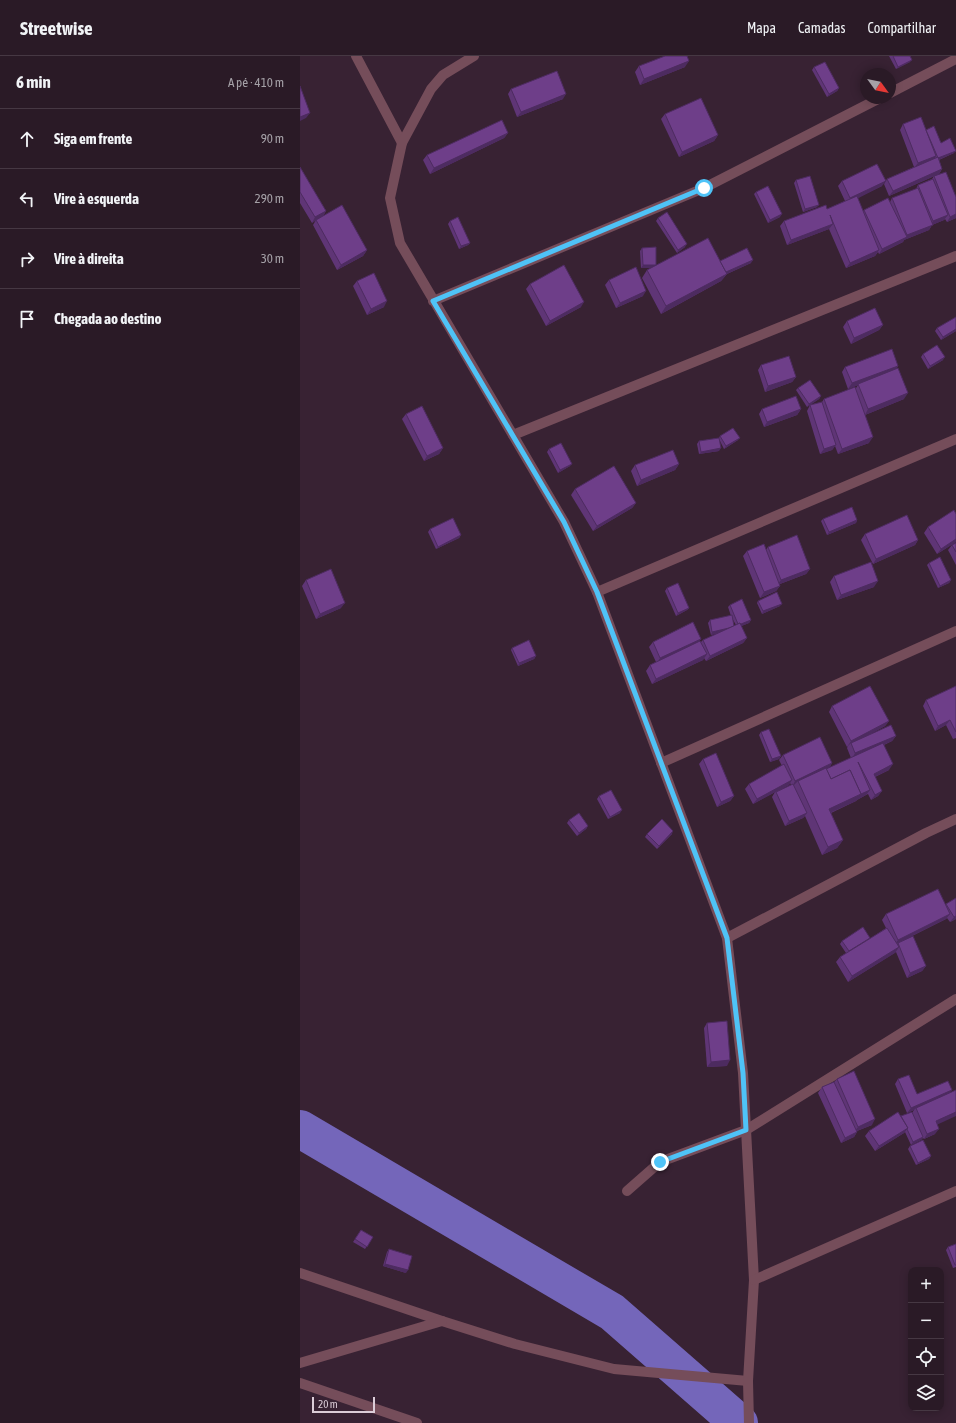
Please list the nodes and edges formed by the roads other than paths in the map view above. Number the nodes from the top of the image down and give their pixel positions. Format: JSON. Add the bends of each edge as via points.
{"nodes":[{"id":1,"x":356,"y":56,"type":"edge"},
{"id":2,"x":474,"y":56,"type":"edge"},
{"id":3,"x":956,"y":59,"type":"edge"},
{"id":4,"x":896,"y":90,"type":"edge"},
{"id":5,"x":868,"y":104,"type":"edge"},
{"id":6,"x":402,"y":143,"type":"junction"},
{"id":7,"x":956,"y":256,"type":"edge"},
{"id":8,"x":433,"y":301,"type":"junction"},
{"id":9,"x":513,"y":435,"type":"junction"},
{"id":10,"x":956,"y":439,"type":"edge"},
{"id":11,"x":597,"y":592,"type":"junction"},
{"id":12,"x":956,"y":631,"type":"edge"},
{"id":13,"x":661,"y":763,"type":"junction"},
{"id":14,"x":956,"y":819,"type":"edge"},
{"id":15,"x":727,"y":938,"type":"junction"},
{"id":16,"x":956,"y":999,"type":"edge"},
{"id":17,"x":746,"y":1130,"type":"junction"},
{"id":18,"x":627,"y":1191,"type":"dead end"},
{"id":19,"x":956,"y":1191,"type":"edge"},
{"id":20,"x":300,"y":1273,"type":"edge"},
{"id":21,"x":754,"y":1280,"type":"junction"},
{"id":22,"x":442,"y":1321,"type":"junction"},
{"id":23,"x":300,"y":1363,"type":"edge"},
{"id":24,"x":748,"y":1381,"type":"junction"},
{"id":25,"x":300,"y":1383,"type":"edge"},
{"id":26,"x":417,"y":1423,"type":"edge"},
{"id":27,"x":749,"y":1423,"type":"edge"}],
"edges":[{"from":1,"to":6,"type":"street"},
{"from":2,"to":6,"type":"street","via":[[444,75],[431,89]]},
{"from":3,"to":4,"type":"street"},
{"from":5,"to":8,"type":"street","via":[[704,188]]},
{"from":6,"to":8,"type":"street","via":[[390,198],[400,244]]},
{"from":7,"to":9,"type":"street"},
{"from":8,"to":9,"type":"street"},
{"from":9,"to":11,"type":"street","via":[[564,522]]},
{"from":10,"to":11,"type":"street"},
{"from":11,"to":13,"type":"street"},
{"from":12,"to":13,"type":"street"},
{"from":13,"to":15,"type":"street"},
{"from":14,"to":15,"type":"street"},
{"from":15,"to":17,"type":"street","via":[[743,1073]]},
{"from":16,"to":17,"type":"street"},
{"from":17,"to":18,"type":"street","via":[[660,1162]]},
{"from":17,"to":21,"type":"street"},
{"from":19,"to":21,"type":"street"},
{"from":20,"to":22,"type":"street"},
{"from":21,"to":24,"type":"street"},
{"from":22,"to":23,"type":"street"},
{"from":22,"to":24,"type":"street","via":[[515,1344],[614,1369]]},
{"from":24,"to":27,"type":"street"},
{"from":25,"to":26,"type":"street"}]}
